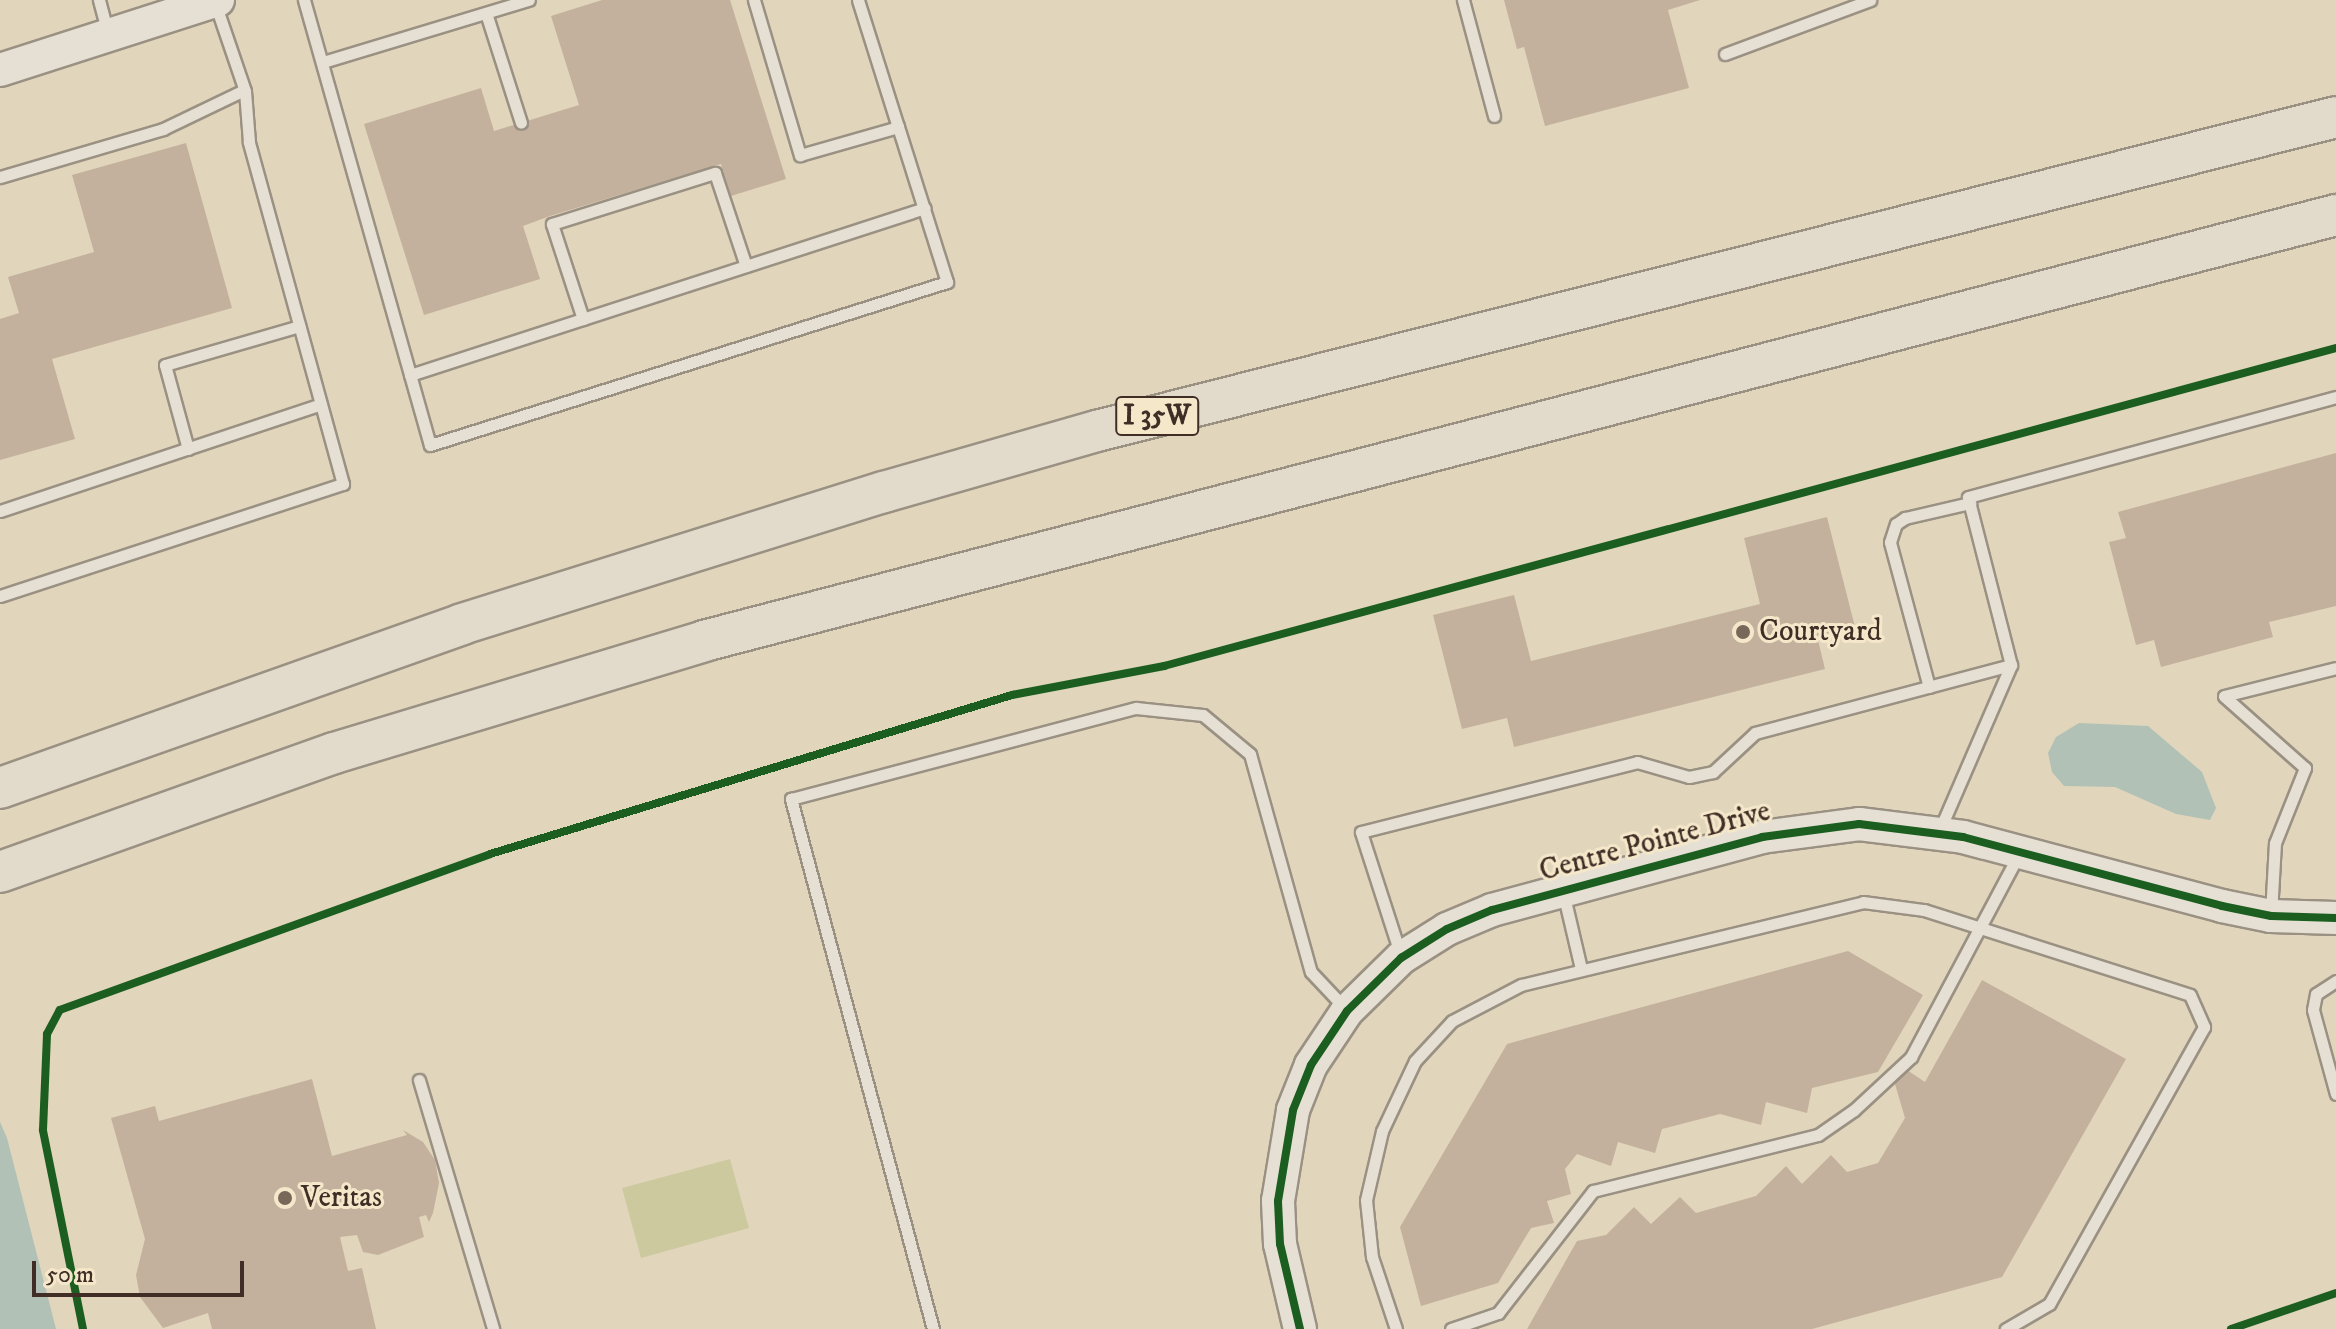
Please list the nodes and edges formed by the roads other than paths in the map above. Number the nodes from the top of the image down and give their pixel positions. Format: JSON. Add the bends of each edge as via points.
{"nodes":[{"id":1,"x":99,"y":0,"type":"edge"},
{"id":2,"x":304,"y":0,"type":"edge"},
{"id":3,"x":529,"y":0,"type":"edge"},
{"id":4,"x":754,"y":0,"type":"edge"},
{"id":5,"x":858,"y":0,"type":"edge"},
{"id":6,"x":1463,"y":0,"type":"edge"},
{"id":7,"x":1870,"y":0,"type":"edge"},
{"id":8,"x":216,"y":1,"type":"edge"},
{"id":9,"x":486,"y":13,"type":"junction"},
{"id":10,"x":108,"y":35,"type":"junction"},
{"id":11,"x":1725,"y":54,"type":"dead end"},
{"id":12,"x":323,"y":62,"type":"junction"},
{"id":13,"x":0,"y":70,"type":"edge"},
{"id":14,"x":244,"y":90,"type":"junction"},
{"id":15,"x":1494,"y":116,"type":"dead end"},
{"id":16,"x":2336,"y":117,"type":"edge"},
{"id":17,"x":521,"y":123,"type":"dead end"},
{"id":18,"x":898,"y":127,"type":"junction"},
{"id":19,"x":0,"y":177,"type":"edge"},
{"id":20,"x":925,"y":208,"type":"junction"},
{"id":21,"x":2336,"y":215,"type":"edge"},
{"id":22,"x":746,"y":266,"type":"junction"},
{"id":23,"x":583,"y":319,"type":"junction"},
{"id":24,"x":299,"y":326,"type":"junction"},
{"id":25,"x":410,"y":375,"type":"junction"},
{"id":26,"x":2336,"y":397,"type":"edge"},
{"id":27,"x":321,"y":404,"type":"junction"},
{"id":28,"x":188,"y":449,"type":"junction"},
{"id":29,"x":1970,"y":503,"type":"junction"},
{"id":30,"x":0,"y":511,"type":"edge"},
{"id":31,"x":0,"y":596,"type":"edge"},
{"id":32,"x":2011,"y":665,"type":"junction"},
{"id":33,"x":2336,"y":668,"type":"edge"},
{"id":34,"x":1929,"y":687,"type":"junction"},
{"id":35,"x":0,"y":788,"type":"edge"},
{"id":36,"x":1939,"y":832,"type":"junction"},
{"id":37,"x":2020,"y":852,"type":"junction"},
{"id":38,"x":0,"y":872,"type":"edge"},
{"id":39,"x":1562,"y":891,"type":"junction"},
{"id":40,"x":2271,"y":916,"type":"junction"},
{"id":41,"x":2336,"y":918,"type":"edge"},
{"id":42,"x":1982,"y":929,"type":"junction"},
{"id":43,"x":1401,"y":958,"type":"junction"},
{"id":44,"x":1581,"y":969,"type":"junction"},
{"id":45,"x":2336,"y":981,"type":"edge"},
{"id":46,"x":1347,"y":1011,"type":"junction"},
{"id":47,"x":419,"y":1080,"type":"dead end"},
{"id":48,"x":2336,"y":1094,"type":"edge"},
{"id":49,"x":493,"y":1329,"type":"edge"},
{"id":50,"x":933,"y":1329,"type":"edge"},
{"id":51,"x":1300,"y":1329,"type":"edge"},
{"id":52,"x":1396,"y":1329,"type":"edge"},
{"id":53,"x":1451,"y":1329,"type":"edge"},
{"id":54,"x":2006,"y":1329,"type":"edge"}],
"edges":[{"from":1,"to":10,"type":"lane"},
{"from":2,"to":12,"type":"lane"},
{"from":3,"to":9,"type":"lane"},
{"from":4,"to":18,"type":"lane","via":[[800,155]]},
{"from":5,"to":18,"type":"lane"},
{"from":6,"to":15,"type":"lane"},
{"from":7,"to":11,"type":"lane"},
{"from":8,"to":10,"type":"street"},
{"from":8,"to":14,"type":"lane"},
{"from":9,"to":12,"type":"lane"},
{"from":9,"to":17,"type":"lane"},
{"from":10,"to":13,"type":"street"},
{"from":12,"to":25,"type":"lane"},
{"from":14,"to":19,"type":"lane","via":[[163,129]]},
{"from":14,"to":24,"type":"lane","via":[[249,142]]},
{"from":16,"to":35,"type":"highway","number":"I 35W","via":[[1097,431],[915,483],[447,629]]},
{"from":18,"to":20,"type":"lane"},
{"from":20,"to":22,"type":"lane"},
{"from":20,"to":25,"type":"lane","via":[[947,282],[430,445]]},
{"from":21,"to":38,"type":"highway","via":[[691,645],[334,753]]},
{"from":22,"to":23,"type":"lane"},
{"from":22,"to":23,"type":"lane","via":[[715,173],[551,220]]},
{"from":23,"to":25,"type":"lane"},
{"from":24,"to":27,"type":"lane"},
{"from":24,"to":28,"type":"lane","via":[[165,365]]},
{"from":26,"to":29,"type":"lane","via":[[1968,497]]},
{"from":27,"to":28,"type":"lane"},
{"from":27,"to":31,"type":"lane","via":[[343,484]]},
{"from":28,"to":30,"type":"lane"},
{"from":29,"to":32,"type":"lane"},
{"from":29,"to":34,"type":"lane","via":[[1905,518],[1896,524],[1890,542]]},
{"from":32,"to":34,"type":"lane"},
{"from":32,"to":36,"type":"lane"},
{"from":33,"to":40,"type":"lane","via":[[2224,696],[2305,768],[2275,843]]},
{"from":34,"to":43,"type":"lane","via":[[1755,733],[1713,772],[1689,777],[1637,762],[1361,832]]},
{"from":36,"to":37,"type":"street","name":"Centre Pointe Drive"},
{"from":36,"to":39,"type":"street","name":"Centre Pointe Drive","via":[[1859,824],[1806,828]]},
{"from":37,"to":40,"type":"street","name":"Centre Pointe Drive"},
{"from":37,"to":42,"type":"lane"},
{"from":39,"to":43,"type":"street","name":"Centre Pointe Drive","via":[[1492,910],[1447,929]]},
{"from":39,"to":44,"type":"lane"},
{"from":40,"to":41,"type":"street","name":"Centre Pointe Drive"},
{"from":42,"to":44,"type":"lane","via":[[1924,910],[1863,902]]},
{"from":42,"to":53,"type":"lane","via":[[1911,1057],[1854,1110],[1818,1135],[1593,1191],[1498,1313]]},
{"from":42,"to":54,"type":"lane","via":[[2190,995],[2204,1027],[2049,1304]]},
{"from":43,"to":46,"type":"street","name":"Centre Pointe Drive"},
{"from":44,"to":52,"type":"lane","via":[[1521,985],[1452,1021],[1415,1061],[1382,1131],[1366,1200],[1372,1257]]},
{"from":45,"to":48,"type":"lane","via":[[2316,994],[2313,1010]]},
{"from":46,"to":50,"type":"lane","via":[[1311,972],[1250,754],[1203,715],[1136,708],[791,799]]},
{"from":46,"to":51,"type":"street","name":"Centre Pointe Drive","via":[[1311,1065],[1281,1158],[1280,1244]]},
{"from":47,"to":49,"type":"lane"}]}
